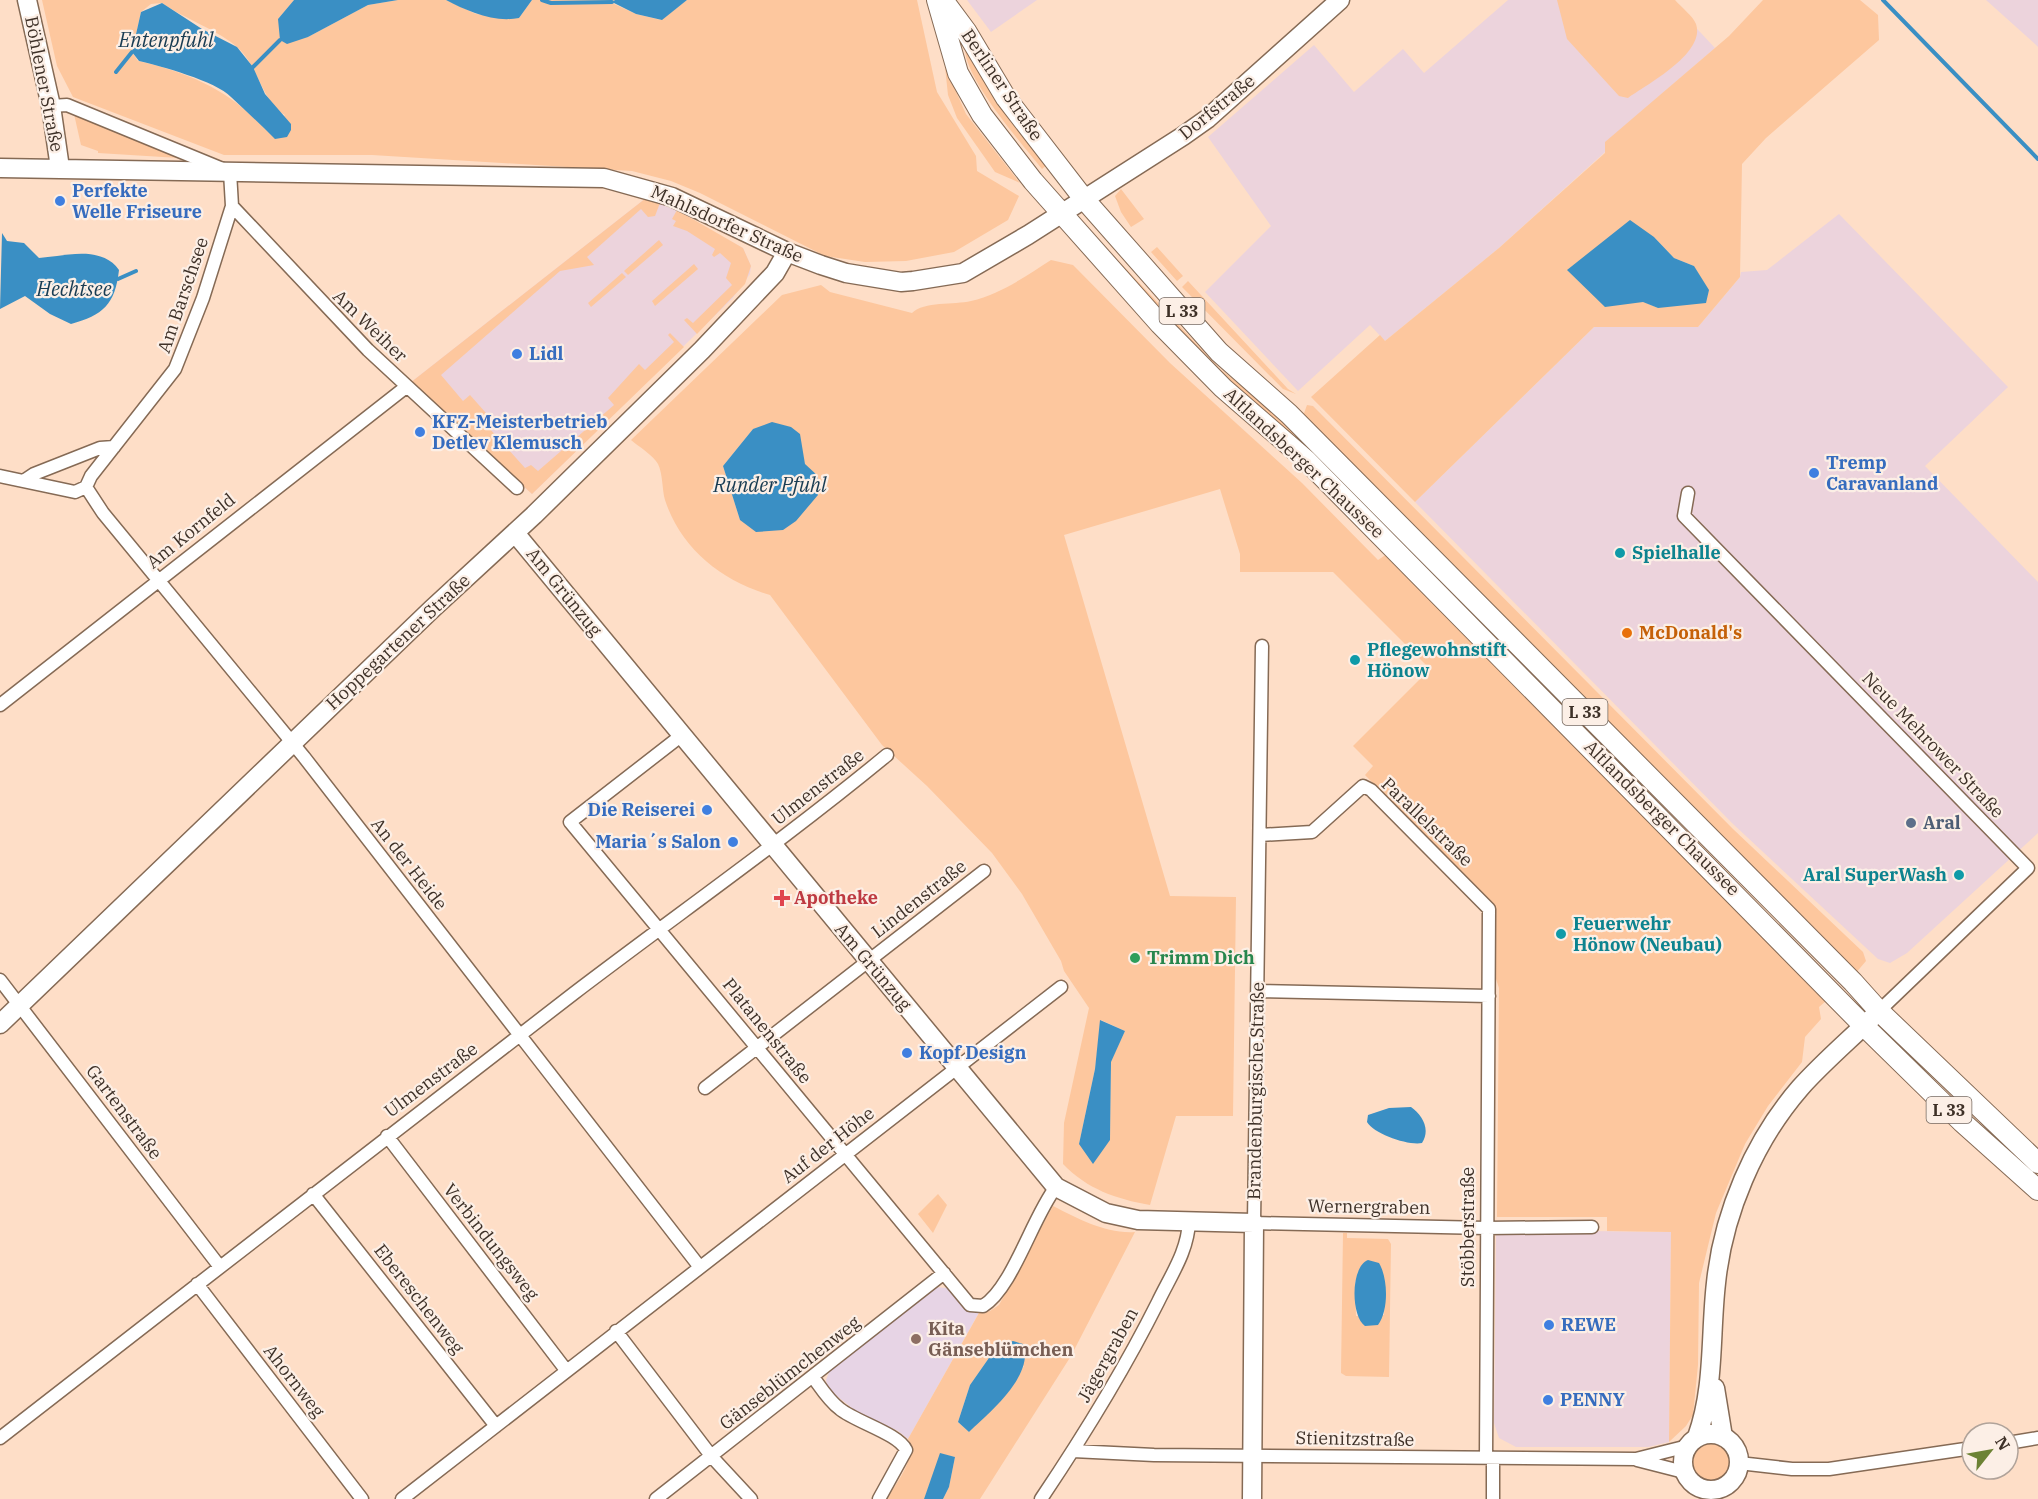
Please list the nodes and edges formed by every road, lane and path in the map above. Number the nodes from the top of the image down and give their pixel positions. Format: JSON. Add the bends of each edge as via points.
{"nodes":[{"id":1,"x":27,"y":0,"type":"edge"},
{"id":2,"x":937,"y":0,"type":"edge"},
{"id":3,"x":943,"y":0,"type":"edge"},
{"id":4,"x":1340,"y":0,"type":"edge"},
{"id":5,"x":51,"y":106,"type":"junction"},
{"id":6,"x":0,"y":168,"type":"edge"},
{"id":7,"x":60,"y":168,"type":"junction"},
{"id":8,"x":230,"y":172,"type":"junction"},
{"id":9,"x":1084,"y":199,"type":"junction"},
{"id":10,"x":232,"y":206,"type":"junction"},
{"id":11,"x":1061,"y":213,"type":"junction"},
{"id":12,"x":787,"y":252,"type":"junction"},
{"id":13,"x":406,"y":387,"type":"junction"},
{"id":14,"x":114,"y":447,"type":"junction"},
{"id":15,"x":0,"y":476,"type":"edge"},
{"id":16,"x":25,"y":480,"type":"junction"},
{"id":17,"x":86,"y":487,"type":"junction"},
{"id":18,"x":517,"y":488,"type":"dead end"},
{"id":19,"x":1688,"y":493,"type":"dead end"},
{"id":20,"x":515,"y":533,"type":"junction"},
{"id":21,"x":159,"y":581,"type":"junction"},
{"id":22,"x":1262,"y":646,"type":"dead end"},
{"id":23,"x":0,"y":705,"type":"edge"},
{"id":24,"x":682,"y":735,"type":"junction"},
{"id":25,"x":292,"y":742,"type":"junction"},
{"id":26,"x":887,"y":755,"type":"dead end"},
{"id":27,"x":1260,"y":835,"type":"junction"},
{"id":28,"x":772,"y":845,"type":"junction"},
{"id":29,"x":984,"y":871,"type":"dead end"},
{"id":30,"x":660,"y":930,"type":"junction"},
{"id":31,"x":868,"y":960,"type":"junction"},
{"id":32,"x":0,"y":980,"type":"edge"},
{"id":33,"x":1062,"y":987,"type":"dead end"},
{"id":34,"x":1258,"y":991,"type":"junction"},
{"id":35,"x":1489,"y":996,"type":"junction"},
{"id":36,"x":20,"y":1005,"type":"junction"},
{"id":37,"x":1879,"y":1011,"type":"junction"},
{"id":38,"x":0,"y":1024,"type":"edge"},
{"id":39,"x":1864,"y":1026,"type":"junction"},
{"id":40,"x":519,"y":1035,"type":"junction"},
{"id":41,"x":757,"y":1047,"type":"junction"},
{"id":42,"x":956,"y":1068,"type":"junction"},
{"id":43,"x":705,"y":1088,"type":"dead end"},
{"id":44,"x":387,"y":1136,"type":"junction"},
{"id":45,"x":846,"y":1155,"type":"junction"},
{"id":46,"x":2038,"y":1163,"type":"edge"},
{"id":47,"x":1056,"y":1187,"type":"junction"},
{"id":48,"x":2038,"y":1190,"type":"edge"},
{"id":49,"x":313,"y":1194,"type":"junction"},
{"id":50,"x":1189,"y":1221,"type":"junction"},
{"id":51,"x":1254,"y":1223,"type":"junction"},
{"id":52,"x":1592,"y":1227,"type":"dead end"},
{"id":53,"x":1486,"y":1228,"type":"junction"},
{"id":54,"x":699,"y":1266,"type":"junction"},
{"id":55,"x":220,"y":1267,"type":"junction"},
{"id":56,"x":944,"y":1273,"type":"junction"},
{"id":57,"x":197,"y":1284,"type":"junction"},
{"id":58,"x":616,"y":1331,"type":"junction"},
{"id":59,"x":1712,"y":1363,"type":"junction"},
{"id":60,"x":566,"y":1370,"type":"junction"},
{"id":61,"x":813,"y":1377,"type":"junction"},
{"id":62,"x":496,"y":1426,"type":"junction"},
{"id":63,"x":1723,"y":1437,"type":"junction"},
{"id":64,"x":0,"y":1438,"type":"edge"},
{"id":65,"x":2038,"y":1438,"type":"edge"},
{"id":66,"x":1692,"y":1441,"type":"junction"},
{"id":67,"x":2020,"y":1441,"type":"edge"},
{"id":68,"x":1960,"y":1450,"type":"edge"},
{"id":69,"x":1073,"y":1451,"type":"junction"},
{"id":70,"x":1253,"y":1455,"type":"junction"},
{"id":71,"x":712,"y":1457,"type":"junction"},
{"id":72,"x":1489,"y":1458,"type":"junction"},
{"id":73,"x":1636,"y":1459,"type":"junction"},
{"id":74,"x":1739,"y":1463,"type":"junction"},
{"id":75,"x":1684,"y":1472,"type":"junction"},
{"id":76,"x":1700,"y":1493,"type":"edge"},
{"id":77,"x":1722,"y":1493,"type":"edge"},
{"id":78,"x":362,"y":1499,"type":"edge"},
{"id":79,"x":402,"y":1499,"type":"edge"},
{"id":80,"x":656,"y":1499,"type":"edge"},
{"id":81,"x":751,"y":1499,"type":"edge"},
{"id":82,"x":879,"y":1499,"type":"edge"},
{"id":83,"x":1041,"y":1499,"type":"edge"},
{"id":84,"x":1252,"y":1499,"type":"edge"},
{"id":85,"x":1493,"y":1499,"type":"edge"}],
"edges":[{"from":1,"to":5,"type":"main road","name":"Böhlener Straße"},
{"from":2,"to":11,"type":"main road","name":"Berliner Straße","number":"L 33","via":[[958,73],[982,116]]},
{"from":3,"to":9,"type":"main road","name":"Berliner Straße","number":"L 33","via":[[1006,98]]},
{"from":4,"to":9,"type":"main road","name":"Dorfstraße","via":[[1207,119]]},
{"from":5,"to":7,"type":"main road","name":"Böhlener Straße"},
{"from":5,"to":8,"type":"street","name":"Mahlsdorfer Straße","via":[[67,105]]},
{"from":6,"to":7,"type":"main road","name":"Mahlsdorfer Straße"},
{"from":7,"to":8,"type":"main road","name":"Mahlsdorfer Straße"},
{"from":8,"to":10,"type":"street"},
{"from":8,"to":12,"type":"main road","name":"Mahlsdorfer Straße","via":[[604,178],[672,197]]},
{"from":9,"to":11,"type":"main road","name":"Dorfstraße"},
{"from":9,"to":37,"type":"main road","name":"Altlandsberger Chaussee","number":"L 33","via":[[1218,352],[1289,414]]},
{"from":10,"to":13,"type":"street","name":"Am Weiher","via":[[319,301]]},
{"from":10,"to":14,"type":"street","name":"Am Barschsee","via":[[182,356],[163,387]]},
{"from":11,"to":12,"type":"main road","name":"Mahlsdorfer Straße","via":[[963,273],[938,279],[901,282],[846,273]]},
{"from":11,"to":39,"type":"main road","name":"Altlandsberger Chaussee","number":"L 33","via":[[1223,388],[1306,460]]},
{"from":12,"to":20,"type":"main road","name":"Hoppegartener Straße","via":[[775,273],[702,350]]},
{"from":13,"to":18,"type":"street","name":"Am Weiher"},
{"from":13,"to":21,"type":"street","name":"Am Kornfeld"},
{"from":14,"to":16,"type":"street","via":[[100,448]]},
{"from":14,"to":17,"type":"street","name":"Am Barschsee"},
{"from":15,"to":16,"type":"street"},
{"from":16,"to":17,"type":"street","via":[[75,492]]},
{"from":17,"to":21,"type":"street","name":"An der Heide"},
{"from":19,"to":37,"type":"street","name":"Neue Mehrower Straße","via":[[1684,516],[2028,868]]},
{"from":20,"to":24,"type":"main road","name":"Am Grünzug"},
{"from":20,"to":25,"type":"main road","name":"Hoppegartener Straße"},
{"from":21,"to":23,"type":"street","name":"Am Kornfeld"},
{"from":21,"to":25,"type":"street","name":"An der Heide"},
{"from":22,"to":27,"type":"street","name":"Brandenburgische Straße"},
{"from":24,"to":28,"type":"main road","name":"Am Grünzug"},
{"from":24,"to":30,"type":"street","name":"Platanenstraße","via":[[570,822]]},
{"from":25,"to":36,"type":"main road","name":"Hoppegartener Straße"},
{"from":25,"to":40,"type":"street","name":"An der Heide"},
{"from":26,"to":28,"type":"street","name":"Ulmenstraße"},
{"from":27,"to":34,"type":"street","name":"Brandenburgische Straße"},
{"from":27,"to":35,"type":"street","name":"Parallelstraße","via":[[1312,832],[1356,790],[1363,786],[1371,790],[1489,909]]},
{"from":28,"to":30,"type":"street","name":"Ulmenstraße"},
{"from":28,"to":31,"type":"main road","name":"Am Grünzug"},
{"from":29,"to":31,"type":"street","name":"Lindenstraße"},
{"from":30,"to":40,"type":"street","name":"Ulmenstraße"},
{"from":30,"to":41,"type":"street","name":"Platanenstraße"},
{"from":31,"to":41,"type":"street","name":"Lindenstraße"},
{"from":31,"to":42,"type":"main road","name":"Am Grünzug"},
{"from":32,"to":36,"type":"street","name":"Gartenstraße"},
{"from":33,"to":42,"type":"street","name":"Auf der Höhe"},
{"from":34,"to":35,"type":"street"},
{"from":34,"to":51,"type":"street","name":"Brandenburgische Straße"},
{"from":35,"to":53,"type":"street","name":"Stöbberstraße"},
{"from":36,"to":38,"type":"main road","name":"Hoppegartener Straße"},
{"from":36,"to":55,"type":"street","name":"Gartenstraße"},
{"from":37,"to":39,"type":"main road"},
{"from":37,"to":46,"type":"main road","name":"Altlandsberger Chaussee","number":"L 33"},
{"from":39,"to":48,"type":"main road","name":"Altlandsberger Chaussee","number":"L 33"},
{"from":39,"to":59,"type":"main road","via":[[1800,1088],[1749,1169],[1730,1214],[1720,1256]]},
{"from":40,"to":44,"type":"street","name":"Ulmenstraße"},
{"from":40,"to":54,"type":"street","name":"An der Heide"},
{"from":41,"to":43,"type":"street","name":"Lindenstraße"},
{"from":41,"to":45,"type":"street","name":"Platanenstraße"},
{"from":42,"to":45,"type":"street","name":"Auf der Höhe"},
{"from":42,"to":47,"type":"main road","name":"Am Grünzug"},
{"from":44,"to":49,"type":"street","name":"Ulmenstraße"},
{"from":44,"to":60,"type":"street","name":"Verbindungsweg"},
{"from":45,"to":54,"type":"street","name":"Auf der Höhe"},
{"from":45,"to":56,"type":"street","name":"Platanenstraße"},
{"from":47,"to":50,"type":"main road","name":"Am Grünzug","via":[[1106,1213],[1138,1220]]},
{"from":47,"to":56,"type":"street","name":"Platanenstraße","via":[[991,1301],[983,1306],[970,1305]]},
{"from":49,"to":55,"type":"street","name":"Ulmenstraße"},
{"from":49,"to":62,"type":"street","name":"Ebereschenweg"},
{"from":50,"to":51,"type":"main road","name":"Am Grünzug"},
{"from":50,"to":69,"type":"street","name":"Jägergraben","via":[[1185,1248],[1137,1344]]},
{"from":51,"to":53,"type":"street","name":"Wernergraben"},
{"from":51,"to":70,"type":"main road","name":"Brandenburgische Straße"},
{"from":52,"to":53,"type":"street","name":"Wernergraben"},
{"from":53,"to":72,"type":"street","name":"Stöbberstraße"},
{"from":54,"to":58,"type":"street","name":"Auf der Höhe"},
{"from":55,"to":57,"type":"street","name":"Ulmenstraße"},
{"from":56,"to":61,"type":"street","name":"Gänseblümchenweg"},
{"from":57,"to":64,"type":"street","name":"Ulmenstraße"},
{"from":57,"to":78,"type":"street","name":"Ahornweg"},
{"from":58,"to":60,"type":"street","name":"Auf der Höhe"},
{"from":58,"to":71,"type":"street"},
{"from":59,"to":63,"type":"main road"},
{"from":59,"to":66,"type":"main road","via":[[1708,1399]]},
{"from":60,"to":62,"type":"street","name":"Auf der Höhe"},
{"from":61,"to":71,"type":"street","name":"Gänseblümchenweg"},
{"from":61,"to":82,"type":"street","via":[[838,1408],[904,1445],[906,1450]]},
{"from":62,"to":79,"type":"street","name":"Auf der Höhe"},
{"from":63,"to":66,"type":"main road","via":[[1706,1434]]},
{"from":63,"to":74,"type":"main road","via":[[1735,1447]]},
{"from":65,"to":67,"type":"street"},
{"from":66,"to":73,"type":"street","name":"Stienitzstraße"},
{"from":66,"to":75,"type":"main road","via":[[1682,1463]]},
{"from":68,"to":74,"type":"street","via":[[1828,1469]]},
{"from":69,"to":70,"type":"street","name":"Stienitzstraße"},
{"from":69,"to":83,"type":"street","name":"Jägergraben"},
{"from":70,"to":72,"type":"street","name":"Stienitzstraße"},
{"from":70,"to":84,"type":"main road","name":"Brandenburgische Straße"},
{"from":71,"to":80,"type":"street","name":"Gänseblümchenweg"},
{"from":71,"to":81,"type":"street"},
{"from":72,"to":73,"type":"street","name":"Stienitzstraße"},
{"from":72,"to":85,"type":"street","name":"Stöbberstraße"},
{"from":73,"to":75,"type":"street","name":"Stienitzstraße"},
{"from":74,"to":77,"type":"main road","via":[[1735,1477]]},
{"from":75,"to":76,"type":"main road"},
{"from":76,"to":77,"type":"main road"}]}
